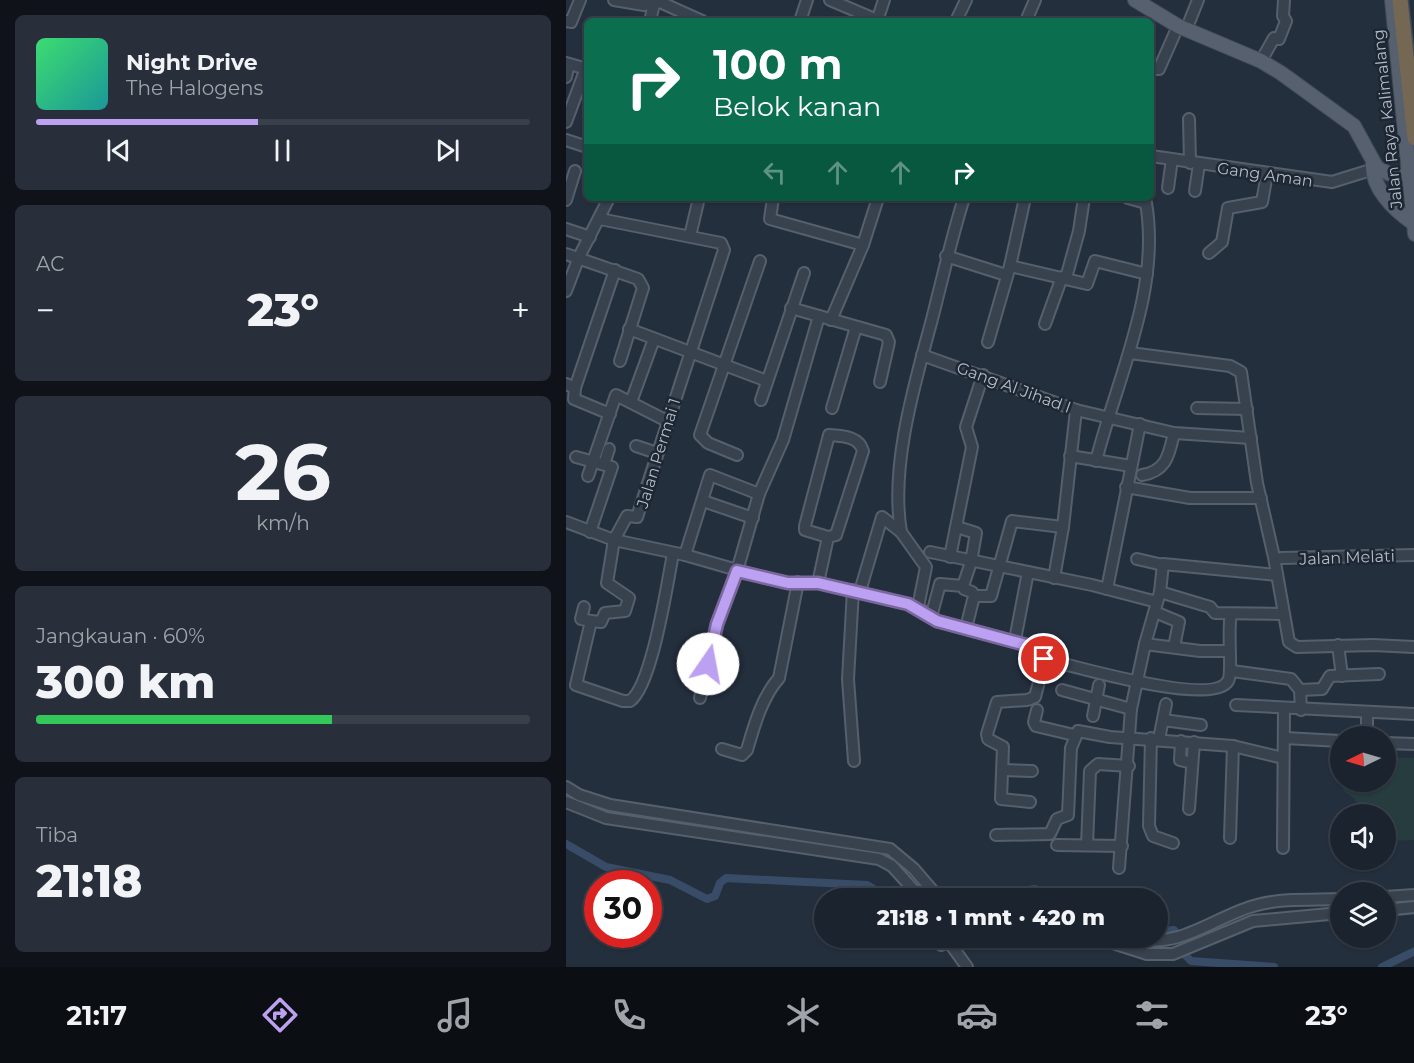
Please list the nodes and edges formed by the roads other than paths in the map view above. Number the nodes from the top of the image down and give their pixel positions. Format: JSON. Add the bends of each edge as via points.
{"nodes":[{"id":1,"x":580,"y":0,"type":"edge"},
{"id":2,"x":614,"y":0,"type":"edge"},
{"id":3,"x":807,"y":0,"type":"edge"},
{"id":4,"x":830,"y":0,"type":"edge"},
{"id":5,"x":884,"y":0,"type":"edge"},
{"id":6,"x":966,"y":0,"type":"edge"},
{"id":7,"x":1035,"y":0,"type":"edge"},
{"id":8,"x":1135,"y":0,"type":"edge"},
{"id":9,"x":1198,"y":0,"type":"edge"},
{"id":10,"x":1284,"y":0,"type":"edge"},
{"id":11,"x":1392,"y":0,"type":"edge"},
{"id":12,"x":1400,"y":0,"type":"edge"},
{"id":13,"x":658,"y":2,"type":"edge"},
{"id":14,"x":651,"y":18,"type":"edge"},
{"id":15,"x":695,"y":18,"type":"edge"},
{"id":16,"x":801,"y":18,"type":"edge"},
{"id":17,"x":872,"y":18,"type":"edge"},
{"id":18,"x":878,"y":18,"type":"edge"},
{"id":19,"x":957,"y":18,"type":"edge"},
{"id":20,"x":1027,"y":18,"type":"edge"},
{"id":21,"x":566,"y":21,"type":"edge"},
{"id":22,"x":1182,"y":28,"type":"junction"},
{"id":23,"x":1261,"y":61,"type":"junction"},
{"id":24,"x":568,"y":63,"type":"edge"},
{"id":25,"x":584,"y":68,"type":"edge"},
{"id":26,"x":1154,"y":69,"type":"edge"},
{"id":27,"x":584,"y":74,"type":"edge"},
{"id":28,"x":566,"y":77,"type":"edge"},
{"id":29,"x":1189,"y":119,"type":"dead end"},
{"id":30,"x":566,"y":123,"type":"edge"},
{"id":31,"x":1415,"y":138,"type":"edge"},
{"id":32,"x":566,"y":140,"type":"edge"},
{"id":33,"x":584,"y":146,"type":"edge"},
{"id":34,"x":1154,"y":156,"type":"edge"},
{"id":35,"x":1172,"y":159,"type":"junction"},
{"id":36,"x":1194,"y":164,"type":"junction"},
{"id":37,"x":1374,"y":167,"type":"junction"},
{"id":38,"x":575,"y":171,"type":"dead end"},
{"id":39,"x":1408,"y":173,"type":"junction"},
{"id":40,"x":1267,"y":174,"type":"junction"},
{"id":41,"x":1168,"y":188,"type":"dead end"},
{"id":42,"x":1195,"y":192,"type":"dead end"},
{"id":43,"x":566,"y":200,"type":"edge"},
{"id":44,"x":608,"y":201,"type":"edge"},
{"id":45,"x":697,"y":201,"type":"edge"},
{"id":46,"x":773,"y":201,"type":"edge"},
{"id":47,"x":877,"y":201,"type":"edge"},
{"id":48,"x":963,"y":201,"type":"edge"},
{"id":49,"x":1024,"y":201,"type":"edge"},
{"id":50,"x":1084,"y":201,"type":"edge"},
{"id":51,"x":1144,"y":201,"type":"edge"},
{"id":52,"x":600,"y":219,"type":"junction"},
{"id":53,"x":566,"y":229,"type":"edge"},
{"id":54,"x":1414,"y":229,"type":"edge"},
{"id":55,"x":690,"y":236,"type":"junction"},
{"id":56,"x":590,"y":237,"type":"junction"},
{"id":57,"x":863,"y":245,"type":"junction"},
{"id":58,"x":1209,"y":253,"type":"dead end"},
{"id":59,"x":566,"y":254,"type":"edge"},
{"id":60,"x":947,"y":256,"type":"junction"},
{"id":61,"x":579,"y":257,"type":"junction"},
{"id":62,"x":760,"y":261,"type":"dead end"},
{"id":63,"x":615,"y":270,"type":"junction"},
{"id":64,"x":1008,"y":271,"type":"junction"},
{"id":65,"x":804,"y":273,"type":"dead end"},
{"id":66,"x":1147,"y":274,"type":"junction"},
{"id":67,"x":1064,"y":278,"type":"junction"},
{"id":68,"x":566,"y":291,"type":"edge"},
{"id":69,"x":791,"y":309,"type":"junction"},
{"id":70,"x":819,"y":316,"type":"junction"},
{"id":71,"x":831,"y":320,"type":"junction"},
{"id":72,"x":1045,"y":324,"type":"dead end"},
{"id":73,"x":856,"y":327,"type":"junction"},
{"id":74,"x":629,"y":329,"type":"junction"},
{"id":75,"x":654,"y":339,"type":"junction"},
{"id":76,"x":988,"y":342,"type":"dead end"},
{"id":77,"x":689,"y":352,"type":"junction"},
{"id":78,"x":1130,"y":353,"type":"junction"},
{"id":79,"x":922,"y":355,"type":"junction"},
{"id":80,"x":620,"y":361,"type":"dead end"},
{"id":81,"x":724,"y":365,"type":"junction"},
{"id":82,"x":983,"y":375,"type":"junction"},
{"id":83,"x":767,"y":381,"type":"junction"},
{"id":84,"x":880,"y":382,"type":"dead end"},
{"id":85,"x":571,"y":386,"type":"edge"},
{"id":86,"x":761,"y":400,"type":"dead end"},
{"id":87,"x":631,"y":402,"type":"junction"},
{"id":88,"x":832,"y":408,"type":"dead end"},
{"id":89,"x":1197,"y":408,"type":"dead end"},
{"id":90,"x":1247,"y":409,"type":"junction"},
{"id":91,"x":1076,"y":410,"type":"junction"},
{"id":92,"x":610,"y":414,"type":"junction"},
{"id":93,"x":1108,"y":416,"type":"junction"},
{"id":94,"x":668,"y":421,"type":"junction"},
{"id":95,"x":1140,"y":424,"type":"junction"},
{"id":96,"x":1174,"y":433,"type":"junction"},
{"id":97,"x":1251,"y":438,"type":"junction"},
{"id":98,"x":636,"y":446,"type":"dead end"},
{"id":99,"x":657,"y":453,"type":"junction"},
{"id":100,"x":737,"y":455,"type":"dead end"},
{"id":101,"x":1070,"y":456,"type":"junction"},
{"id":102,"x":576,"y":457,"type":"dead end"},
{"id":103,"x":607,"y":460,"type":"junction"},
{"id":104,"x":1096,"y":461,"type":"junction"},
{"id":105,"x":1131,"y":466,"type":"junction"},
{"id":106,"x":1142,"y":475,"type":"dead end"},
{"id":107,"x":588,"y":476,"type":"dead end"},
{"id":108,"x":1126,"y":487,"type":"junction"},
{"id":109,"x":759,"y":494,"type":"junction"},
{"id":110,"x":1261,"y":498,"type":"junction"},
{"id":111,"x":703,"y":501,"type":"junction"},
{"id":112,"x":753,"y":518,"type":"junction"},
{"id":113,"x":566,"y":522,"type":"edge"},
{"id":114,"x":957,"y":527,"type":"junction"},
{"id":115,"x":1063,"y":527,"type":"junction"},
{"id":116,"x":590,"y":532,"type":"junction"},
{"id":117,"x":900,"y":532,"type":"junction"},
{"id":118,"x":828,"y":537,"type":"junction"},
{"id":119,"x":614,"y":540,"type":"junction"},
{"id":120,"x":930,"y":552,"type":"dead end"},
{"id":121,"x":673,"y":554,"type":"junction"},
{"id":122,"x":685,"y":555,"type":"junction"},
{"id":123,"x":1415,"y":555,"type":"edge"},
{"id":124,"x":950,"y":557,"type":"junction"},
{"id":125,"x":1281,"y":558,"type":"dead end"},
{"id":126,"x":1137,"y":559,"type":"dead end"},
{"id":127,"x":971,"y":562,"type":"junction"},
{"id":128,"x":1163,"y":565,"type":"junction"},
{"id":129,"x":1000,"y":567,"type":"junction"},
{"id":130,"x":737,"y":571,"type":"junction"},
{"id":131,"x":1028,"y":572,"type":"junction"},
{"id":132,"x":1277,"y":574,"type":"junction"},
{"id":133,"x":1054,"y":578,"type":"junction"},
{"id":134,"x":798,"y":582,"type":"junction"},
{"id":135,"x":818,"y":583,"type":"junction"},
{"id":136,"x":963,"y":586,"type":"junction"},
{"id":137,"x":1108,"y":589,"type":"junction"},
{"id":138,"x":856,"y":591,"type":"junction"},
{"id":139,"x":974,"y":596,"type":"junction"},
{"id":140,"x":1157,"y":602,"type":"junction"},
{"id":141,"x":584,"y":607,"type":"dead end"},
{"id":142,"x":918,"y":607,"type":"junction"},
{"id":143,"x":1231,"y":614,"type":"junction"},
{"id":144,"x":1283,"y":614,"type":"junction"},
{"id":145,"x":930,"y":617,"type":"junction"},
{"id":146,"x":591,"y":621,"type":"junction"},
{"id":147,"x":966,"y":628,"type":"junction"},
{"id":148,"x":1015,"y":640,"type":"junction"},
{"id":149,"x":1145,"y":644,"type":"junction"},
{"id":150,"x":1338,"y":645,"type":"junction"},
{"id":151,"x":1174,"y":647,"type":"junction"},
{"id":152,"x":1415,"y":647,"type":"edge"},
{"id":153,"x":1228,"y":651,"type":"junction"},
{"id":154,"x":1044,"y":659,"type":"junction"},
{"id":155,"x":1232,"y":671,"type":"junction"},
{"id":156,"x":1379,"y":674,"type":"dead end"},
{"id":157,"x":1342,"y":676,"type":"junction"},
{"id":158,"x":1136,"y":681,"type":"junction"},
{"id":159,"x":1099,"y":685,"type":"dead end"},
{"id":160,"x":1062,"y":690,"type":"dead end"},
{"id":161,"x":1300,"y":690,"type":"junction"},
{"id":162,"x":700,"y":698,"type":"dead end"},
{"id":163,"x":1095,"y":701,"type":"junction"},
{"id":164,"x":1166,"y":704,"type":"dead end"},
{"id":165,"x":1236,"y":705,"type":"dead end"},
{"id":166,"x":1284,"y":708,"type":"junction"},
{"id":167,"x":1037,"y":710,"type":"dead end"},
{"id":168,"x":1131,"y":710,"type":"junction"},
{"id":169,"x":1301,"y":710,"type":"junction"},
{"id":170,"x":1367,"y":712,"type":"junction"},
{"id":171,"x":1415,"y":714,"type":"edge"},
{"id":172,"x":1092,"y":716,"type":"dead end"},
{"id":173,"x":1163,"y":720,"type":"junction"},
{"id":174,"x":1201,"y":725,"type":"dead end"},
{"id":175,"x":1367,"y":726,"type":"edge"},
{"id":176,"x":1074,"y":735,"type":"junction"},
{"id":177,"x":1128,"y":738,"type":"junction"},
{"id":178,"x":1284,"y":738,"type":"junction"},
{"id":179,"x":1155,"y":739,"type":"junction"},
{"id":180,"x":1330,"y":740,"type":"edge"},
{"id":181,"x":1181,"y":741,"type":"junction"},
{"id":182,"x":1194,"y":742,"type":"junction"},
{"id":183,"x":1396,"y":743,"type":"edge"},
{"id":184,"x":1415,"y":744,"type":"edge"},
{"id":185,"x":1233,"y":746,"type":"junction"},
{"id":186,"x":722,"y":749,"type":"dead end"},
{"id":187,"x":1283,"y":758,"type":"junction"},
{"id":188,"x":854,"y":761,"type":"dead end"},
{"id":189,"x":1192,"y":763,"type":"junction"},
{"id":190,"x":1129,"y":766,"type":"junction"},
{"id":191,"x":1003,"y":770,"type":"junction"},
{"id":192,"x":1032,"y":771,"type":"dead end"},
{"id":193,"x":566,"y":787,"type":"edge"},
{"id":194,"x":566,"y":802,"type":"edge"},
{"id":195,"x":1030,"y":802,"type":"dead end"},
{"id":196,"x":634,"y":808,"type":"junction"},
{"id":197,"x":1189,"y":809,"type":"dead end"},
{"id":198,"x":632,"y":822,"type":"junction"},
{"id":199,"x":996,"y":835,"type":"dead end"},
{"id":200,"x":1230,"y":838,"type":"dead end"},
{"id":201,"x":1173,"y":843,"type":"dead end"},
{"id":202,"x":1057,"y":845,"type":"dead end"},
{"id":203,"x":1087,"y":845,"type":"junction"},
{"id":204,"x":1122,"y":846,"type":"junction"},
{"id":205,"x":1283,"y":848,"type":"dead end"},
{"id":206,"x":1119,"y":868,"type":"dead end"},
{"id":207,"x":912,"y":888,"type":"edge"},
{"id":208,"x":930,"y":888,"type":"edge"},
{"id":209,"x":1415,"y":895,"type":"edge"},
{"id":210,"x":1396,"y":896,"type":"edge"},
{"id":211,"x":1330,"y":900,"type":"edge"},
{"id":212,"x":1415,"y":907,"type":"edge"},
{"id":213,"x":1396,"y":909,"type":"edge"},
{"id":214,"x":1330,"y":914,"type":"edge"},
{"id":215,"x":1168,"y":939,"type":"edge"},
{"id":216,"x":956,"y":948,"type":"edge"},
{"id":217,"x":1128,"y":948,"type":"edge"},
{"id":218,"x":968,"y":967,"type":"edge"}],
"edges":[{"from":1,"to":21,"type":"street","via":[[571,22]]},
{"from":2,"to":13,"type":"street"},
{"from":3,"to":16,"type":"street"},
{"from":4,"to":17,"type":"street"},
{"from":5,"to":18,"type":"street"},
{"from":6,"to":19,"type":"street"},
{"from":7,"to":20,"type":"street"},
{"from":8,"to":22,"type":"main road"},
{"from":9,"to":22,"type":"street"},
{"from":10,"to":23,"type":"street","via":[[1286,21],[1279,39],[1274,38]]},
{"from":11,"to":39,"type":"main road","name":"Jalan Raya Kalimalang"},
{"from":12,"to":31,"type":"highway"},
{"from":13,"to":14,"type":"street"},
{"from":13,"to":15,"type":"street"},
{"from":22,"to":23,"type":"main road"},
{"from":22,"to":26,"type":"street","via":[[1160,68]]},
{"from":23,"to":37,"type":"main road","via":[[1344,118],[1360,135]]},
{"from":24,"to":25,"type":"street"},
{"from":24,"to":28,"type":"street"},
{"from":27,"to":30,"type":"street"},
{"from":29,"to":36,"type":"street"},
{"from":32,"to":33,"type":"street"},
{"from":34,"to":35,"type":"street","name":"Gang Aman"},
{"from":35,"to":36,"type":"street","name":"Gang Aman"},
{"from":35,"to":41,"type":"street"},
{"from":36,"to":40,"type":"street","name":"Gang Aman"},
{"from":36,"to":42,"type":"street"},
{"from":37,"to":39,"type":"main road","via":[[1390,174]]},
{"from":37,"to":40,"type":"street","name":"Gang Aman","via":[[1332,182]]},
{"from":37,"to":54,"type":"main road","via":[[1389,203]]},
{"from":38,"to":43,"type":"street"},
{"from":39,"to":54,"type":"main road","name":"Jalan Raya Kalimalang"},
{"from":40,"to":58,"type":"street","via":[[1262,202],[1228,208],[1222,242]]},
{"from":44,"to":52,"type":"street"},
{"from":45,"to":55,"type":"street"},
{"from":46,"to":57,"type":"street","via":[[770,219]]},
{"from":47,"to":57,"type":"street"},
{"from":48,"to":60,"type":"street"},
{"from":49,"to":64,"type":"street"},
{"from":50,"to":67,"type":"street"},
{"from":51,"to":66,"type":"street","via":[[1151,250]]},
{"from":52,"to":55,"type":"street"},
{"from":52,"to":56,"type":"street"},
{"from":53,"to":56,"type":"street"},
{"from":55,"to":77,"type":"street","name":"Jalan Permai 1","via":[[721,243],[724,250]]},
{"from":56,"to":61,"type":"street"},
{"from":57,"to":71,"type":"street"},
{"from":59,"to":61,"type":"street"},
{"from":60,"to":64,"type":"street"},
{"from":60,"to":79,"type":"street"},
{"from":61,"to":63,"type":"street"},
{"from":61,"to":68,"type":"street"},
{"from":62,"to":81,"type":"street"},
{"from":63,"to":74,"type":"street","via":[[638,279],[643,288]]},
{"from":63,"to":85,"type":"street"},
{"from":64,"to":67,"type":"street"},
{"from":64,"to":76,"type":"street"},
{"from":65,"to":69,"type":"street"},
{"from":66,"to":67,"type":"street","via":[[1095,261],[1088,284]]},
{"from":66,"to":78,"type":"street"},
{"from":67,"to":72,"type":"street"},
{"from":69,"to":70,"type":"street"},
{"from":69,"to":83,"type":"street"},
{"from":70,"to":71,"type":"street"},
{"from":70,"to":109,"type":"street","via":[[783,440]]},
{"from":71,"to":73,"type":"street"},
{"from":73,"to":84,"type":"street","via":[[888,338]]},
{"from":73,"to":88,"type":"street"},
{"from":74,"to":75,"type":"street"},
{"from":74,"to":80,"type":"street"},
{"from":75,"to":77,"type":"street"},
{"from":75,"to":87,"type":"street"},
{"from":77,"to":81,"type":"street"},
{"from":77,"to":94,"type":"street","name":"Jalan Permai 1"},
{"from":78,"to":90,"type":"street","via":[[1237,369],[1244,381]]},
{"from":78,"to":93,"type":"street"},
{"from":79,"to":82,"type":"street","name":"Gang Al Jihad I"},
{"from":79,"to":117,"type":"street","via":[[898,482]]},
{"from":81,"to":83,"type":"street"},
{"from":81,"to":100,"type":"street","via":[[701,435],[708,443]]},
{"from":82,"to":91,"type":"street","name":"Gang Al Jihad I"},
{"from":82,"to":114,"type":"street","via":[[966,427],[972,447]]},
{"from":83,"to":86,"type":"street"},
{"from":85,"to":92,"type":"street","via":[[574,399]]},
{"from":87,"to":92,"type":"street","via":[[617,395]]},
{"from":87,"to":94,"type":"street"},
{"from":89,"to":90,"type":"street"},
{"from":90,"to":97,"type":"street"},
{"from":91,"to":93,"type":"street","name":"Gang Al Jihad I"},
{"from":91,"to":101,"type":"street"},
{"from":92,"to":103,"type":"street"},
{"from":93,"to":95,"type":"street","name":"Gang Al Jihad I"},
{"from":93,"to":104,"type":"street"},
{"from":94,"to":99,"type":"street","name":"Jalan Permai 1"},
{"from":95,"to":96,"type":"street","name":"Gang Al Jihad I"},
{"from":95,"to":105,"type":"street"},
{"from":96,"to":97,"type":"street","name":"Gang Al Jihad I"},
{"from":96,"to":106,"type":"street","via":[[1165,465]]},
{"from":97,"to":110,"type":"street"},
{"from":98,"to":99,"type":"street"},
{"from":99,"to":119,"type":"street","name":"Jalan Permai 1","via":[[637,517],[627,516]]},
{"from":101,"to":104,"type":"street"},
{"from":101,"to":115,"type":"street"},
{"from":102,"to":103,"type":"street"},
{"from":103,"to":107,"type":"street"},
{"from":103,"to":116,"type":"street"},
{"from":104,"to":105,"type":"street"},
{"from":105,"to":108,"type":"street"},
{"from":108,"to":110,"type":"street","via":[[1190,498]]},
{"from":108,"to":137,"type":"street"},
{"from":109,"to":111,"type":"street","via":[[710,475]]},
{"from":109,"to":112,"type":"street"},
{"from":110,"to":132,"type":"street"},
{"from":111,"to":112,"type":"street"},
{"from":111,"to":122,"type":"street"},
{"from":112,"to":130,"type":"street"},
{"from":113,"to":116,"type":"street"},
{"from":114,"to":124,"type":"street"},
{"from":114,"to":127,"type":"street","via":[[976,533]]},
{"from":115,"to":129,"type":"street","via":[[1012,520]]},
{"from":115,"to":133,"type":"street"},
{"from":116,"to":119,"type":"street"},
{"from":117,"to":138,"type":"street","via":[[880,518]]},
{"from":117,"to":142,"type":"street","via":[[926,567]]},
{"from":118,"to":118,"type":"street","via":[[836,535],[863,451],[854,440],[829,435],[804,526],[805,530]]},
{"from":118,"to":135,"type":"street"},
{"from":119,"to":121,"type":"street"},
{"from":119,"to":146,"type":"street","via":[[607,583],[629,598],[625,611],[605,613],[601,622]]},
{"from":120,"to":124,"type":"street"},
{"from":121,"to":122,"type":"street"},
{"from":121,"to":146,"type":"street","via":[[646,671],[637,695],[630,701],[576,685]]},
{"from":122,"to":130,"type":"street"},
{"from":123,"to":125,"type":"street","name":"Jalan Melati"},
{"from":124,"to":127,"type":"street"},
{"from":126,"to":128,"type":"street"},
{"from":127,"to":129,"type":"street"},
{"from":127,"to":136,"type":"street"},
{"from":128,"to":132,"type":"street"},
{"from":128,"to":140,"type":"street"},
{"from":129,"to":131,"type":"street"},
{"from":129,"to":139,"type":"street","via":[[991,596]]},
{"from":130,"to":134,"type":"street"},
{"from":130,"to":162,"type":"street","via":[[713,639]]},
{"from":131,"to":133,"type":"street"},
{"from":131,"to":148,"type":"street"},
{"from":132,"to":144,"type":"street"},
{"from":133,"to":137,"type":"street"},
{"from":134,"to":135,"type":"street"},
{"from":134,"to":186,"type":"street","via":[[780,675],[761,710],[747,750],[742,755]]},
{"from":135,"to":138,"type":"street"},
{"from":136,"to":139,"type":"street"},
{"from":136,"to":145,"type":"street","via":[[940,584]]},
{"from":137,"to":140,"type":"street"},
{"from":138,"to":142,"type":"street"},
{"from":138,"to":188,"type":"street","via":[[848,679]]},
{"from":139,"to":147,"type":"street"},
{"from":140,"to":143,"type":"street","via":[[1210,607],[1216,613]]},
{"from":140,"to":149,"type":"street"},
{"from":140,"to":151,"type":"street","via":[[1179,622]]},
{"from":141,"to":146,"type":"street","via":[[581,619]]},
{"from":142,"to":145,"type":"street"},
{"from":143,"to":144,"type":"street"},
{"from":143,"to":153,"type":"street"},
{"from":144,"to":150,"type":"street","via":[[1288,639],[1294,646]]},
{"from":145,"to":147,"type":"street"},
{"from":147,"to":148,"type":"street"},
{"from":148,"to":154,"type":"street","via":[[1041,649]]},
{"from":149,"to":151,"type":"street"},
{"from":149,"to":158,"type":"street"},
{"from":150,"to":152,"type":"street"},
{"from":150,"to":157,"type":"street"},
{"from":151,"to":153,"type":"street"},
{"from":153,"to":155,"type":"street"},
{"from":154,"to":158,"type":"street"},
{"from":154,"to":191,"type":"street","via":[[1034,698],[1003,701],[994,706],[987,737],[1003,747]]},
{"from":155,"to":158,"type":"street","via":[[1225,686],[1208,691]]},
{"from":155,"to":161,"type":"street","via":[[1291,679]]},
{"from":156,"to":157,"type":"street"},
{"from":157,"to":161,"type":"street","via":[[1328,677],[1322,689]]},
{"from":158,"to":168,"type":"street"},
{"from":159,"to":163,"type":"street"},
{"from":160,"to":163,"type":"street"},
{"from":161,"to":169,"type":"street"},
{"from":163,"to":168,"type":"street"},
{"from":163,"to":172,"type":"street"},
{"from":164,"to":173,"type":"street"},
{"from":165,"to":166,"type":"street"},
{"from":166,"to":169,"type":"street"},
{"from":166,"to":178,"type":"street"},
{"from":167,"to":176,"type":"street","via":[[1036,726]]},
{"from":168,"to":177,"type":"street"},
{"from":169,"to":170,"type":"street"},
{"from":170,"to":171,"type":"street"},
{"from":170,"to":175,"type":"street"},
{"from":173,"to":174,"type":"street"},
{"from":173,"to":179,"type":"street"},
{"from":176,"to":177,"type":"street","via":[[1078,731]]},
{"from":176,"to":199,"type":"street","via":[[1068,815],[1057,819],[1050,834]]},
{"from":177,"to":179,"type":"street"},
{"from":177,"to":190,"type":"street"},
{"from":178,"to":180,"type":"street"},
{"from":178,"to":187,"type":"street"},
{"from":179,"to":181,"type":"street"},
{"from":179,"to":201,"type":"street","via":[[1149,826],[1153,836]]},
{"from":181,"to":182,"type":"street"},
{"from":181,"to":189,"type":"street","via":[[1180,760]]},
{"from":182,"to":185,"type":"street"},
{"from":182,"to":189,"type":"street"},
{"from":183,"to":184,"type":"street"},
{"from":185,"to":187,"type":"street"},
{"from":185,"to":200,"type":"street"},
{"from":187,"to":205,"type":"street"},
{"from":189,"to":197,"type":"street"},
{"from":190,"to":203,"type":"street","via":[[1098,764],[1090,771]]},
{"from":190,"to":204,"type":"street"},
{"from":191,"to":192,"type":"street"},
{"from":191,"to":195,"type":"street","via":[[1001,799]]},
{"from":193,"to":196,"type":"street","via":[[610,805]]},
{"from":194,"to":198,"type":"street","via":[[606,818]]},
{"from":196,"to":198,"type":"street"},
{"from":196,"to":208,"type":"street","via":[[890,849]]},
{"from":198,"to":207,"type":"street","via":[[879,859]]},
{"from":202,"to":203,"type":"street"},
{"from":203,"to":204,"type":"street"},
{"from":204,"to":206,"type":"street"},
{"from":209,"to":210,"type":"street"},
{"from":211,"to":215,"type":"street","via":[[1257,905]]},
{"from":212,"to":213,"type":"street"},
{"from":214,"to":217,"type":"street","via":[[1253,921],[1173,954],[1147,954]]},
{"from":216,"to":218,"type":"street"}]}
